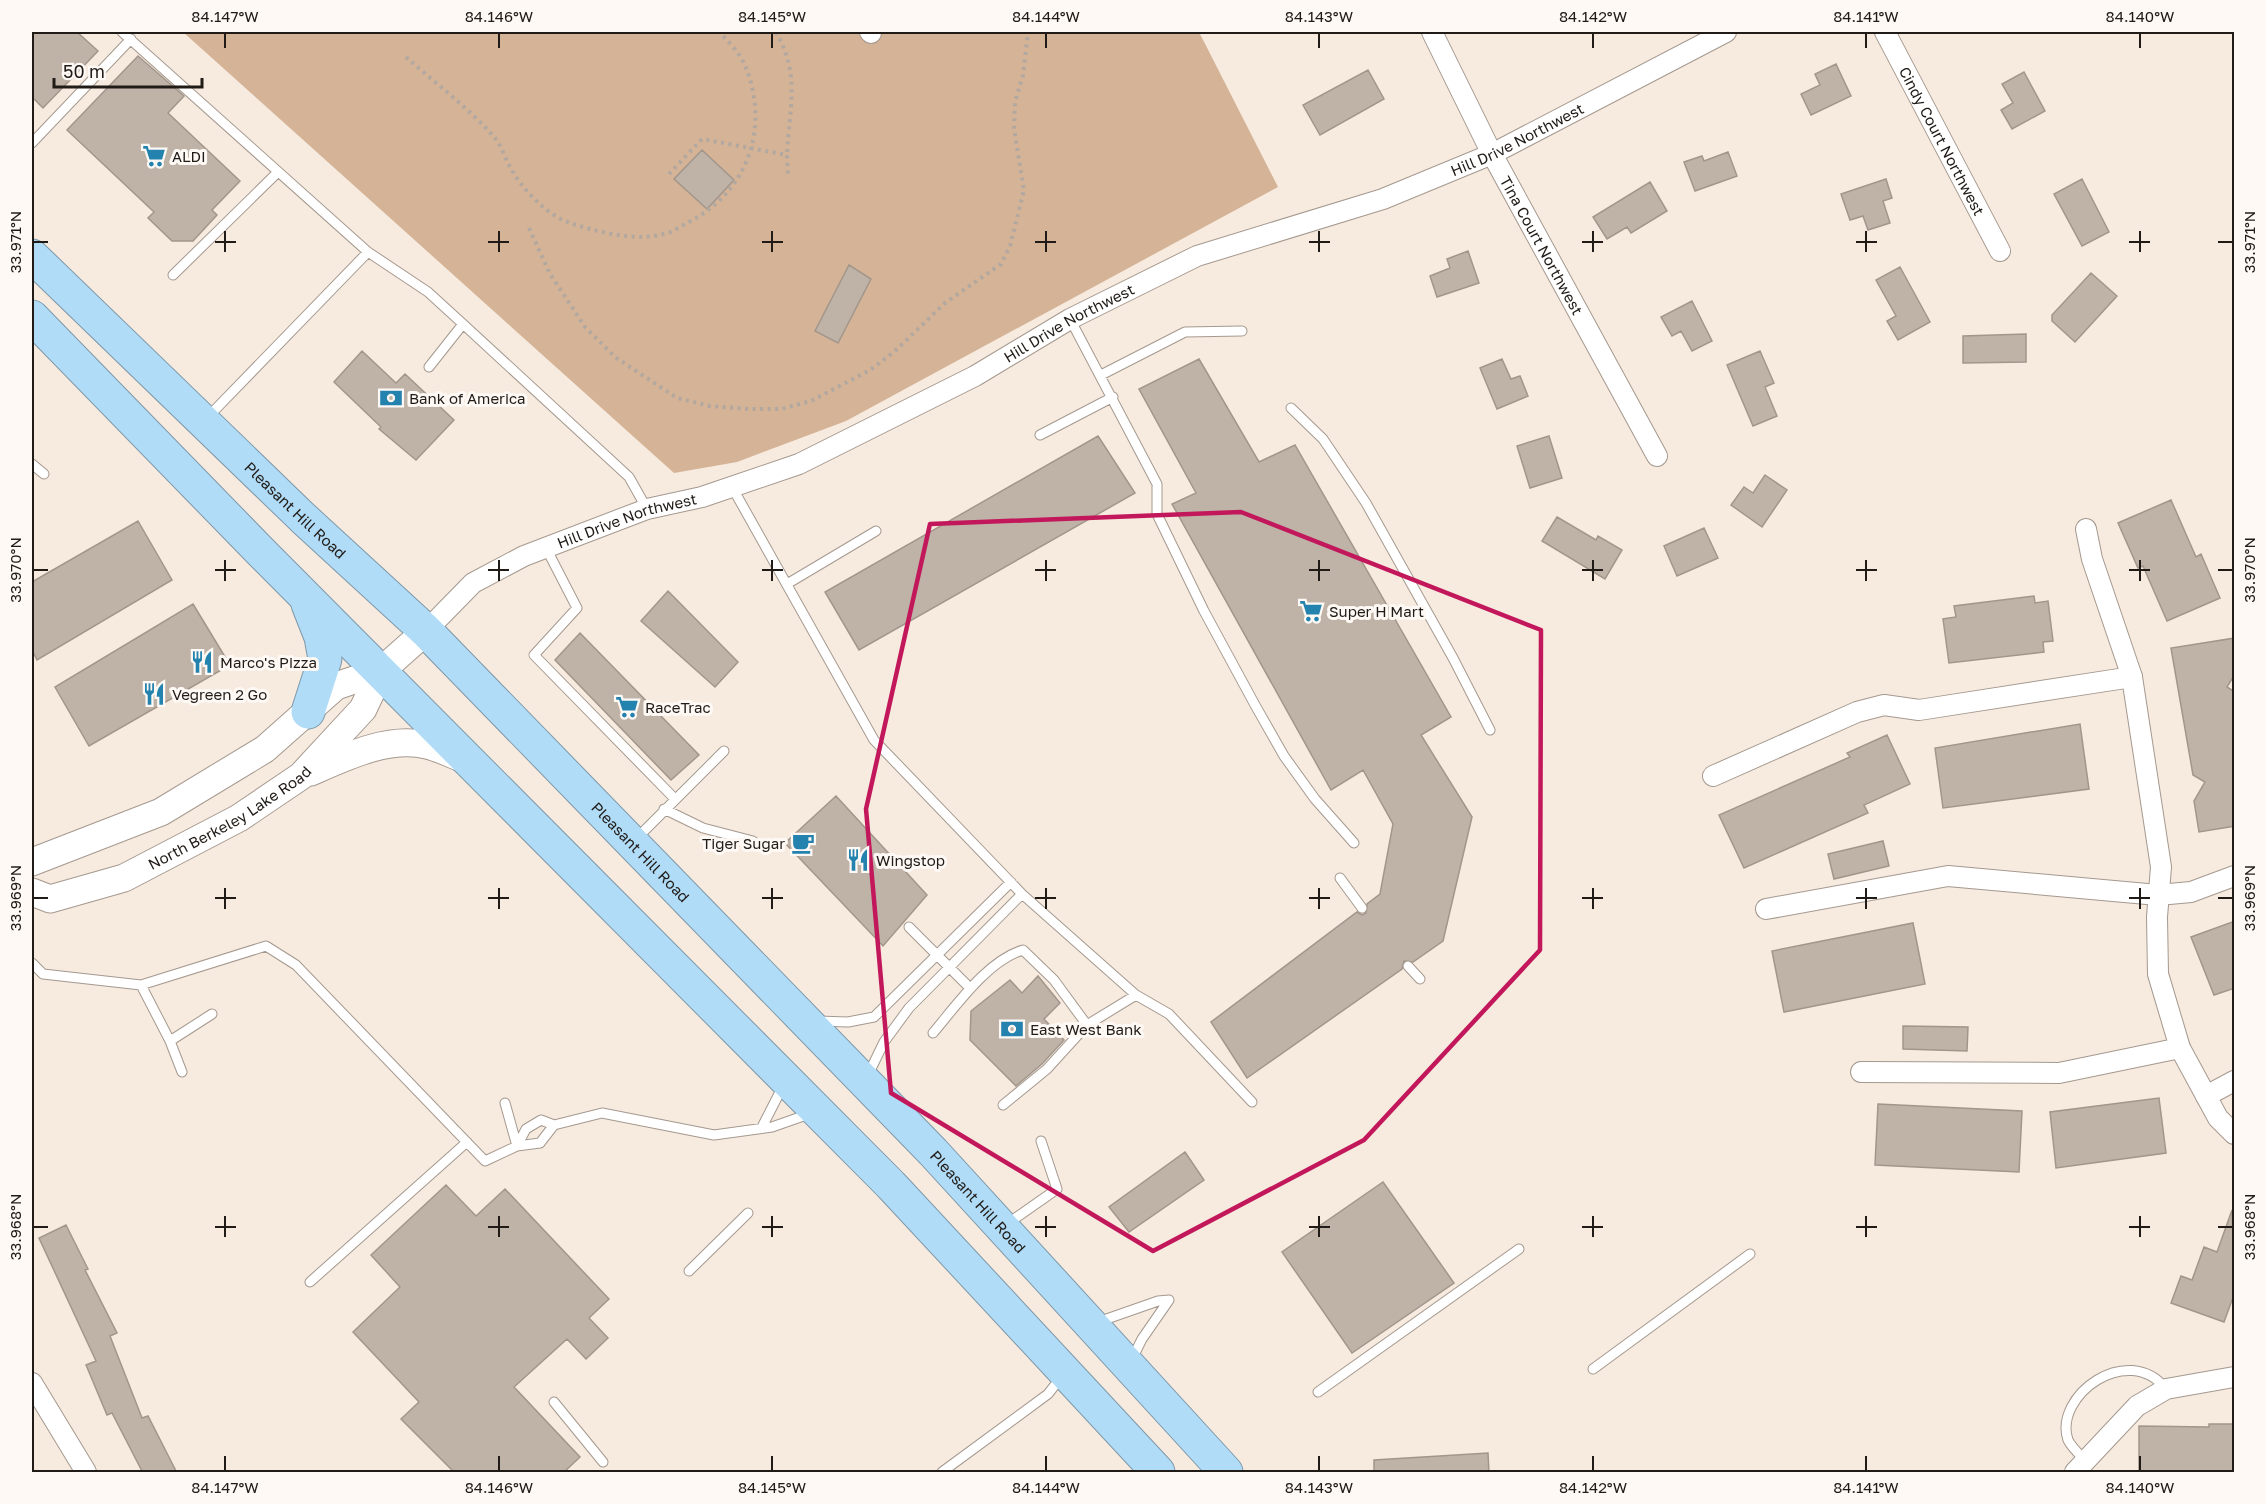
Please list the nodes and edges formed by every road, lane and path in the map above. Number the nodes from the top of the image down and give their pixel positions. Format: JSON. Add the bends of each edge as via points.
{"nodes":[{"id":1,"x":122,"y":32,"type":"edge"},
{"id":2,"x":719,"y":32,"type":"edge"},
{"id":3,"x":776,"y":32,"type":"edge"},
{"id":4,"x":1028,"y":32,"type":"edge"},
{"id":5,"x":1432,"y":32,"type":"edge"},
{"id":6,"x":1726,"y":32,"type":"edge"},
{"id":7,"x":1885,"y":32,"type":"edge"},
{"id":8,"x":131,"y":39,"type":"junction"},
{"id":9,"x":406,"y":57,"type":"dead end"},
{"id":10,"x":32,"y":143,"type":"edge"},
{"id":11,"x":750,"y":149,"type":"junction"},
{"id":12,"x":1492,"y":154,"type":"junction"},
{"id":13,"x":787,"y":155,"type":"junction"},
{"id":14,"x":278,"y":172,"type":"junction"},
{"id":15,"x":669,"y":174,"type":"dead end"},
{"id":16,"x":789,"y":175,"type":"dead end"},
{"id":17,"x":530,"y":228,"type":"dead end"},
{"id":18,"x":2000,"y":251,"type":"dead end"},
{"id":19,"x":368,"y":252,"type":"junction"},
{"id":20,"x":32,"y":256,"type":"edge"},
{"id":21,"x":173,"y":275,"type":"dead end"},
{"id":22,"x":32,"y":317,"type":"edge"},
{"id":23,"x":1070,"y":319,"type":"junction"},
{"id":24,"x":463,"y":324,"type":"junction"},
{"id":25,"x":1242,"y":331,"type":"dead end"},
{"id":26,"x":429,"y":367,"type":"dead end"},
{"id":27,"x":1101,"y":375,"type":"junction"},
{"id":28,"x":1113,"y":397,"type":"junction"},
{"id":29,"x":1291,"y":408,"type":"dead end"},
{"id":30,"x":203,"y":421,"type":"junction"},
{"id":31,"x":1040,"y":435,"type":"dead end"},
{"id":32,"x":1657,"y":456,"type":"dead end"},
{"id":33,"x":32,"y":464,"type":"edge"},
{"id":34,"x":44,"y":474,"type":"dead end"},
{"id":35,"x":732,"y":487,"type":"junction"},
{"id":36,"x":647,"y":509,"type":"junction"},
{"id":37,"x":2086,"y":529,"type":"dead end"},
{"id":38,"x":876,"y":531,"type":"dead end"},
{"id":39,"x":546,"y":548,"type":"junction"},
{"id":40,"x":787,"y":584,"type":"junction"},
{"id":41,"x":304,"y":594,"type":"junction"},
{"id":42,"x":426,"y":631,"type":"junction"},
{"id":43,"x":381,"y":671,"type":"junction"},
{"id":44,"x":2132,"y":677,"type":"junction"},
{"id":45,"x":308,"y":712,"type":"junction"},
{"id":46,"x":1490,"y":730,"type":"dead end"},
{"id":47,"x":724,"y":751,"type":"dead end"},
{"id":48,"x":472,"y":762,"type":"junction"},
{"id":49,"x":301,"y":776,"type":"junction"},
{"id":50,"x":1713,"y":776,"type":"dead end"},
{"id":51,"x":675,"y":799,"type":"junction"},
{"id":52,"x":664,"y":809,"type":"junction"},
{"id":53,"x":753,"y":841,"type":"dead end"},
{"id":54,"x":631,"y":843,"type":"junction"},
{"id":55,"x":1354,"y":843,"type":"dead end"},
{"id":56,"x":32,"y":862,"type":"edge"},
{"id":57,"x":2235,"y":876,"type":"edge"},
{"id":58,"x":1340,"y":878,"type":"dead end"},
{"id":59,"x":1011,"y":882,"type":"junction"},
{"id":60,"x":32,"y":892,"type":"edge"},
{"id":61,"x":1022,"y":894,"type":"junction"},
{"id":62,"x":2158,"y":895,"type":"junction"},
{"id":63,"x":1362,"y":908,"type":"dead end"},
{"id":64,"x":1766,"y":909,"type":"dead end"},
{"id":65,"x":909,"y":927,"type":"dead end"},
{"id":66,"x":937,"y":955,"type":"junction"},
{"id":67,"x":32,"y":963,"type":"edge"},
{"id":68,"x":1408,"y":966,"type":"dead end"},
{"id":69,"x":949,"y":967,"type":"junction"},
{"id":70,"x":1420,"y":979,"type":"dead end"},
{"id":71,"x":141,"y":985,"type":"junction"},
{"id":72,"x":970,"y":988,"type":"junction"},
{"id":73,"x":1136,"y":994,"type":"junction"},
{"id":74,"x":212,"y":1014,"type":"dead end"},
{"id":75,"x":805,"y":1021,"type":"junction"},
{"id":76,"x":1087,"y":1025,"type":"junction"},
{"id":77,"x":933,"y":1033,"type":"dead end"},
{"id":78,"x":170,"y":1041,"type":"junction"},
{"id":79,"x":2180,"y":1048,"type":"junction"},
{"id":80,"x":182,"y":1072,"type":"dead end"},
{"id":81,"x":1861,"y":1072,"type":"dead end"},
{"id":82,"x":787,"y":1079,"type":"junction"},
{"id":83,"x":2235,"y":1081,"type":"edge"},
{"id":84,"x":864,"y":1082,"type":"junction"},
{"id":85,"x":2206,"y":1096,"type":"junction"},
{"id":86,"x":506,"y":1102,"type":"dead end"},
{"id":87,"x":1252,"y":1102,"type":"dead end"},
{"id":88,"x":1003,"y":1105,"type":"dead end"},
{"id":89,"x":818,"y":1110,"type":"junction"},
{"id":90,"x":554,"y":1125,"type":"junction"},
{"id":91,"x":762,"y":1127,"type":"junction"},
{"id":92,"x":2235,"y":1134,"type":"edge"},
{"id":93,"x":1041,"y":1141,"type":"dead end"},
{"id":94,"x":467,"y":1142,"type":"junction"},
{"id":95,"x":517,"y":1146,"type":"junction"},
{"id":96,"x":748,"y":1213,"type":"dead end"},
{"id":97,"x":1002,"y":1227,"type":"junction"},
{"id":98,"x":1519,"y":1249,"type":"dead end"},
{"id":99,"x":1750,"y":1254,"type":"dead end"},
{"id":100,"x":689,"y":1270,"type":"dead end"},
{"id":101,"x":310,"y":1282,"type":"dead end"},
{"id":102,"x":1091,"y":1325,"type":"junction"},
{"id":103,"x":1129,"y":1366,"type":"junction"},
{"id":104,"x":1593,"y":1369,"type":"dead end"},
{"id":105,"x":1065,"y":1372,"type":"junction"},
{"id":106,"x":2235,"y":1377,"type":"edge"},
{"id":107,"x":32,"y":1383,"type":"edge"},
{"id":108,"x":2166,"y":1389,"type":"junction"},
{"id":109,"x":1318,"y":1392,"type":"dead end"},
{"id":110,"x":554,"y":1402,"type":"dead end"},
{"id":111,"x":603,"y":1462,"type":"dead end"},
{"id":112,"x":2081,"y":1467,"type":"edge"},
{"id":113,"x":86,"y":1473,"type":"edge"},
{"id":114,"x":942,"y":1473,"type":"edge"},
{"id":115,"x":1158,"y":1473,"type":"edge"},
{"id":116,"x":1226,"y":1473,"type":"edge"}],
"edges":[{"from":1,"to":8,"type":"lane"},
{"from":2,"to":11,"type":"path","via":[[746,66],[756,130]]},
{"from":3,"to":13,"type":"path","via":[[785,48],[792,78]]},
{"from":4,"to":17,"type":"path","via":[[1014,129],[1024,190],[1010,246],[1001,264],[945,303],[870,370],[811,401],[781,409],[748,409],[677,398],[615,357],[585,327],[549,272]]},
{"from":5,"to":12,"type":"street","name":"Tina Court Northwest"},
{"from":6,"to":12,"type":"street","name":"Hill Drive Northwest"},
{"from":7,"to":18,"type":"street","name":"Cindy Court Northwest"},
{"from":8,"to":10,"type":"lane"},
{"from":8,"to":14,"type":"lane"},
{"from":9,"to":11,"type":"path","via":[[496,138],[510,167],[535,201],[567,222],[595,230],[633,236],[665,234],[701,216],[733,187]]},
{"from":11,"to":13,"type":"path"},
{"from":11,"to":15,"type":"path","via":[[702,139]]},
{"from":12,"to":23,"type":"street","name":"Hill Drive Northwest","via":[[1383,199],[1197,256]]},
{"from":12,"to":32,"type":"street","name":"Tina Court Northwest"},
{"from":13,"to":16,"type":"path"},
{"from":14,"to":19,"type":"lane"},
{"from":14,"to":21,"type":"lane"},
{"from":19,"to":24,"type":"lane","via":[[428,292]]},
{"from":19,"to":30,"type":"lane"},
{"from":20,"to":30,"type":"highway","name":"Pleasant Hill Road"},
{"from":22,"to":41,"type":"highway"},
{"from":23,"to":27,"type":"lane"},
{"from":23,"to":35,"type":"street","name":"Hill Drive Northwest","via":[[975,376],[800,464]]},
{"from":24,"to":26,"type":"lane"},
{"from":24,"to":36,"type":"lane","via":[[629,477]]},
{"from":25,"to":27,"type":"lane","via":[[1185,332]]},
{"from":27,"to":28,"type":"lane"},
{"from":28,"to":31,"type":"lane"},
{"from":28,"to":55,"type":"lane","via":[[1157,484],[1157,514],[1204,611],[1284,756]]},
{"from":29,"to":46,"type":"lane","via":[[1323,439],[1366,503]]},
{"from":30,"to":42,"type":"highway","name":"Pleasant Hill Road"},
{"from":33,"to":34,"type":"lane"},
{"from":35,"to":36,"type":"street","name":"Hill Drive Northwest"},
{"from":35,"to":40,"type":"lane"},
{"from":36,"to":39,"type":"street","name":"Hill Drive Northwest"},
{"from":37,"to":44,"type":"street","via":[[2092,559]]},
{"from":38,"to":40,"type":"lane"},
{"from":39,"to":42,"type":"street","name":"Hill Drive Northwest","via":[[473,583]]},
{"from":39,"to":51,"type":"lane","via":[[577,608],[534,656]]},
{"from":40,"to":59,"type":"lane","via":[[874,740]]},
{"from":41,"to":43,"type":"highway"},
{"from":41,"to":45,"type":"highway","via":[[325,659]]},
{"from":42,"to":43,"type":"street","name":"North Berkeley Lake Road"},
{"from":42,"to":54,"type":"highway","name":"Pleasant Hill Road"},
{"from":43,"to":45,"type":"street","name":"North Berkeley Lake Road","via":[[336,686]]},
{"from":43,"to":48,"type":"highway"},
{"from":43,"to":49,"type":"street","name":"North Berkeley Lake Road","via":[[363,709]]},
{"from":44,"to":50,"type":"street","via":[[1919,710],[1884,705],[1857,712]]},
{"from":44,"to":62,"type":"street","via":[[2161,867]]},
{"from":45,"to":56,"type":"street","name":"North Berkeley Lake Road","via":[[265,749],[161,812]]},
{"from":47,"to":51,"type":"lane"},
{"from":48,"to":49,"type":"street","via":[[427,745],[405,743],[356,753]]},
{"from":48,"to":82,"type":"highway"},
{"from":49,"to":60,"type":"street","name":"North Berkeley Lake Road","via":[[215,833],[124,878],[50,899]]},
{"from":51,"to":52,"type":"lane"},
{"from":52,"to":53,"type":"lane","via":[[703,828]]},
{"from":52,"to":54,"type":"lane"},
{"from":54,"to":75,"type":"highway","name":"Pleasant Hill Road"},
{"from":57,"to":62,"type":"street","via":[[2191,892]]},
{"from":58,"to":63,"type":"lane"},
{"from":59,"to":61,"type":"lane"},
{"from":59,"to":66,"type":"lane"},
{"from":61,"to":69,"type":"lane"},
{"from":61,"to":73,"type":"lane"},
{"from":62,"to":64,"type":"street","via":[[1948,876]]},
{"from":62,"to":79,"type":"street","via":[[2158,974]]},
{"from":65,"to":66,"type":"lane"},
{"from":66,"to":69,"type":"lane"},
{"from":66,"to":75,"type":"lane","via":[[874,1017],[848,1022]]},
{"from":67,"to":71,"type":"lane","via":[[43,974]]},
{"from":68,"to":70,"type":"lane"},
{"from":69,"to":72,"type":"lane"},
{"from":69,"to":84,"type":"lane","via":[[909,1008],[884,1042]]},
{"from":71,"to":78,"type":"lane"},
{"from":71,"to":94,"type":"lane","via":[[266,946],[297,965]]},
{"from":72,"to":76,"type":"lane","via":[[1010,954],[1023,950],[1053,980]]},
{"from":72,"to":77,"type":"lane"},
{"from":73,"to":76,"type":"lane"},
{"from":73,"to":87,"type":"lane","via":[[1169,1014]]},
{"from":74,"to":78,"type":"lane"},
{"from":75,"to":84,"type":"highway","name":"Pleasant Hill Road"},
{"from":76,"to":88,"type":"lane","via":[[1047,1069]]},
{"from":78,"to":80,"type":"lane"},
{"from":79,"to":81,"type":"street","via":[[2059,1073]]},
{"from":79,"to":85,"type":"street"},
{"from":82,"to":89,"type":"highway"},
{"from":82,"to":91,"type":"lane"},
{"from":83,"to":85,"type":"street"},
{"from":84,"to":97,"type":"highway","name":"Pleasant Hill Road"},
{"from":85,"to":92,"type":"street","via":[[2218,1118]]},
{"from":86,"to":95,"type":"lane"},
{"from":89,"to":91,"type":"lane"},
{"from":89,"to":105,"type":"highway"},
{"from":90,"to":91,"type":"lane","via":[[602,1113],[714,1135]]},
{"from":90,"to":95,"type":"lane","via":[[540,1143]]},
{"from":90,"to":95,"type":"lane","via":[[541,1120],[526,1129]]},
{"from":93,"to":97,"type":"lane","via":[[1057,1189]]},
{"from":94,"to":95,"type":"lane","via":[[485,1161]]},
{"from":94,"to":101,"type":"lane"},
{"from":96,"to":100,"type":"lane"},
{"from":97,"to":102,"type":"highway","name":"Pleasant Hill Road"},
{"from":98,"to":109,"type":"lane"},
{"from":99,"to":104,"type":"lane"},
{"from":102,"to":103,"type":"highway","name":"Pleasant Hill Road"},
{"from":102,"to":103,"type":"lane","via":[[1169,1300]]},
{"from":103,"to":116,"type":"highway","name":"Pleasant Hill Road"},
{"from":105,"to":114,"type":"lane","via":[[1048,1394]]},
{"from":105,"to":115,"type":"highway"},
{"from":106,"to":108,"type":"street"},
{"from":107,"to":113,"type":"street"},
{"from":108,"to":112,"type":"street","via":[[2137,1406]]},
{"from":108,"to":112,"type":"lane","via":[[2155,1376],[2128,1369],[2108,1374],[2086,1388],[2071,1412],[2067,1430]]},
{"from":110,"to":111,"type":"lane"}]}
